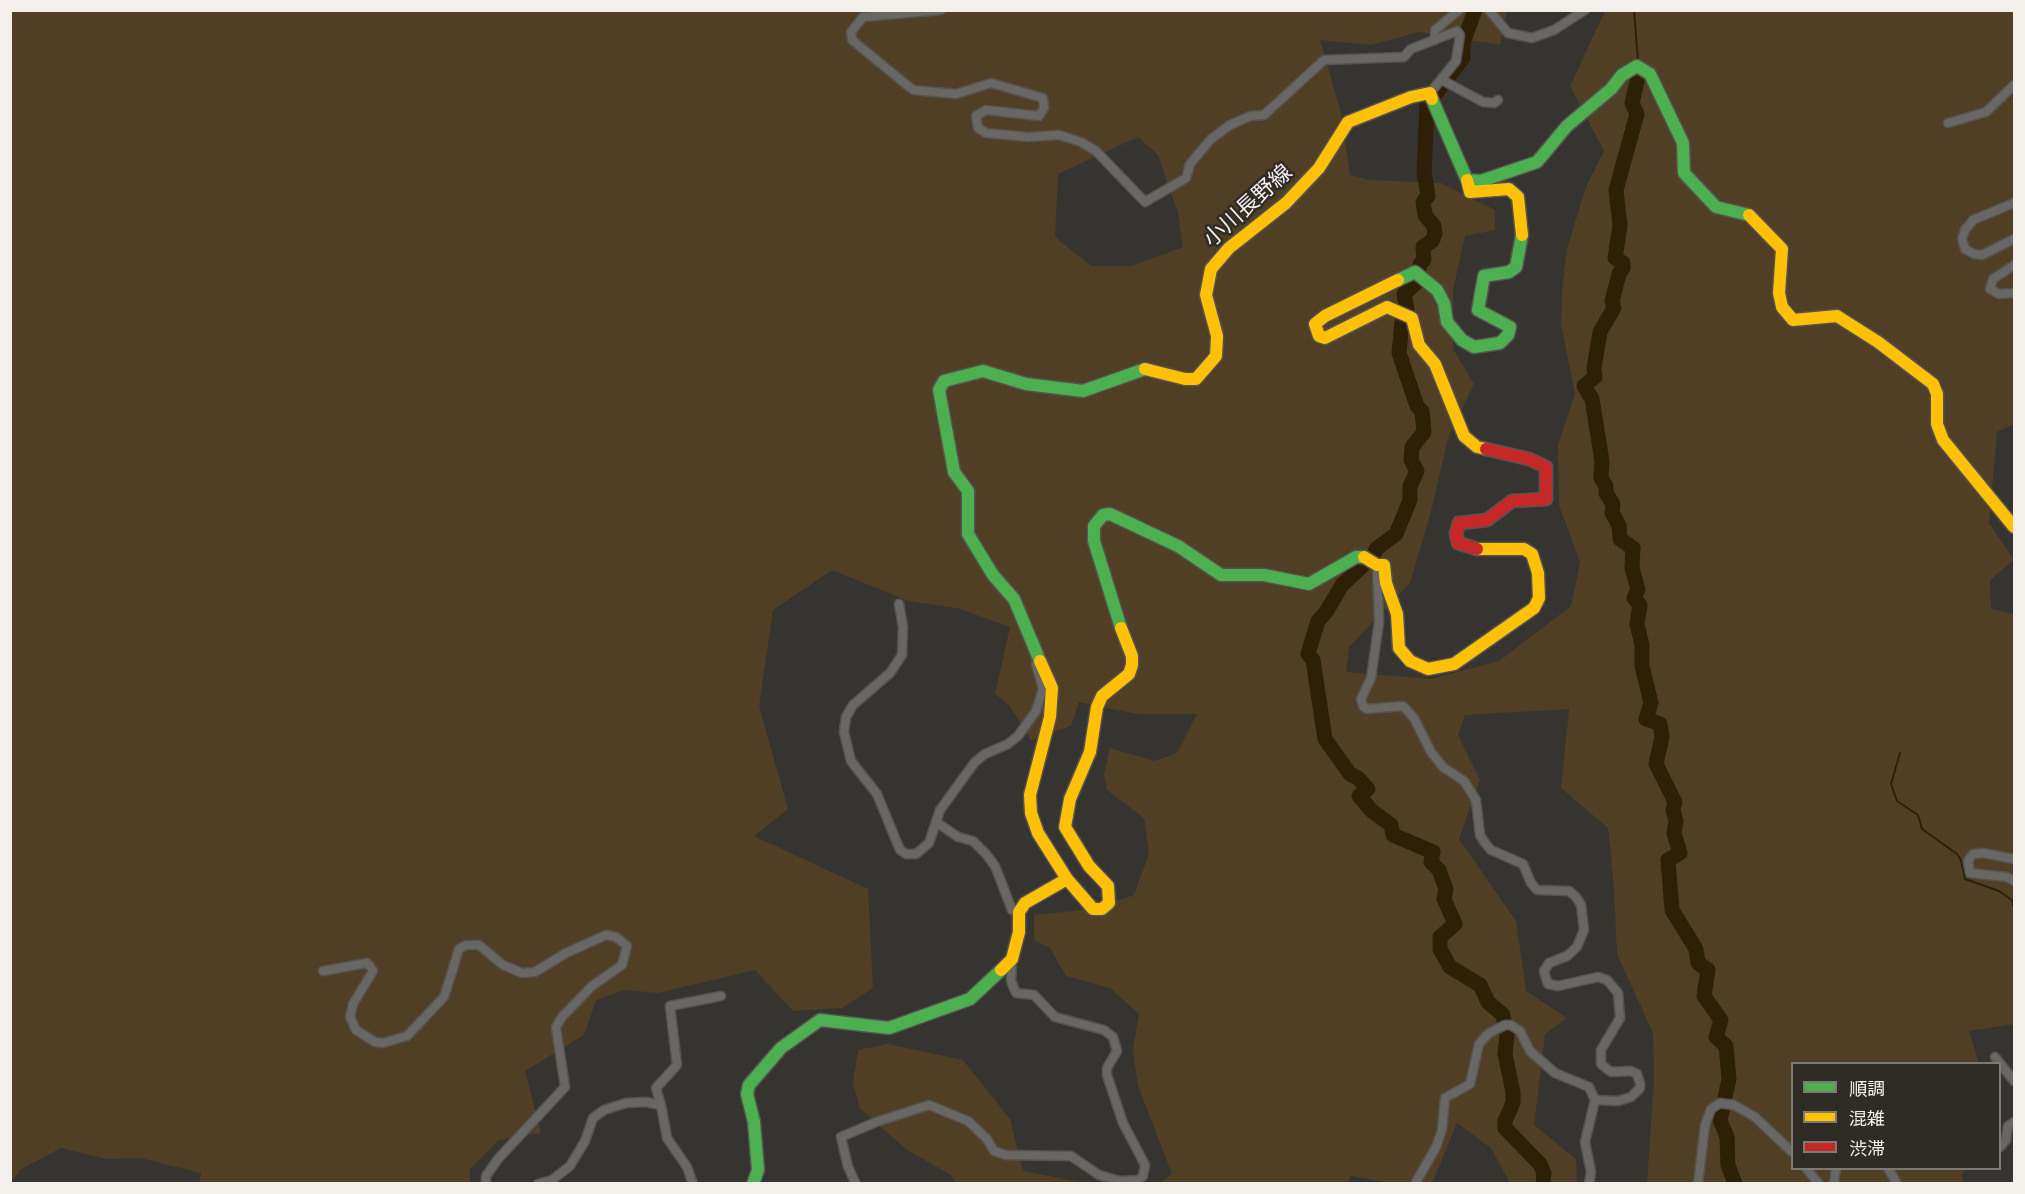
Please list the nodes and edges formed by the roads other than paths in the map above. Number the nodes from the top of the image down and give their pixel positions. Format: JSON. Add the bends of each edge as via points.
{"nodes":[{"id":1,"x":941,"y":10,"type":"edge"},
{"id":2,"x":1459,"y":10,"type":"edge"},
{"id":3,"x":1489,"y":10,"type":"edge"},
{"id":4,"x":1585,"y":10,"type":"edge"},
{"id":5,"x":1435,"y":40,"type":"junction"},
{"id":6,"x":1442,"y":80,"type":"junction"},
{"id":7,"x":2014,"y":85,"type":"edge"},
{"id":8,"x":1430,"y":93,"type":"junction"},
{"id":9,"x":1498,"y":100,"type":"dead end"},
{"id":10,"x":1948,"y":123,"type":"dead end"},
{"id":11,"x":1467,"y":180,"type":"junction"},
{"id":12,"x":2014,"y":202,"type":"edge"},
{"id":13,"x":2014,"y":239,"type":"edge"},
{"id":14,"x":2014,"y":265,"type":"edge"},
{"id":15,"x":2014,"y":293,"type":"edge"},
{"id":16,"x":2013,"y":523,"type":"edge"},
{"id":17,"x":1377,"y":565,"type":"junction"},
{"id":18,"x":899,"y":604,"type":"dead end"},
{"id":19,"x":1040,"y":658,"type":"junction"},
{"id":20,"x":936,"y":822,"type":"junction"},
{"id":21,"x":2014,"y":860,"type":"edge"},
{"id":22,"x":1067,"y":879,"type":"junction"},
{"id":23,"x":2014,"y":881,"type":"edge"},
{"id":24,"x":1020,"y":912,"type":"junction"},
{"id":25,"x":1012,"y":959,"type":"junction"},
{"id":26,"x":323,"y":972,"type":"dead end"},
{"id":27,"x":721,"y":996,"type":"dead end"},
{"id":28,"x":1995,"y":1057,"type":"dead end"},
{"id":29,"x":1999,"y":1062,"type":"edge"},
{"id":30,"x":2001,"y":1065,"type":"edge"},
{"id":31,"x":2014,"y":1082,"type":"edge"},
{"id":32,"x":1595,"y":1100,"type":"junction"},
{"id":33,"x":661,"y":1105,"type":"junction"},
{"id":34,"x":2014,"y":1122,"type":"edge"},
{"id":35,"x":2001,"y":1146,"type":"edge"},
{"id":36,"x":1791,"y":1151,"type":"edge"},
{"id":37,"x":1808,"y":1170,"type":"edge"},
{"id":38,"x":1889,"y":1170,"type":"edge"},
{"id":39,"x":486,"y":1184,"type":"edge"},
{"id":40,"x":538,"y":1184,"type":"edge"},
{"id":41,"x":693,"y":1184,"type":"edge"},
{"id":42,"x":753,"y":1184,"type":"edge"},
{"id":43,"x":855,"y":1184,"type":"edge"},
{"id":44,"x":1415,"y":1184,"type":"edge"},
{"id":45,"x":1589,"y":1184,"type":"edge"},
{"id":46,"x":1698,"y":1184,"type":"edge"},
{"id":47,"x":1819,"y":1184,"type":"edge"},
{"id":48,"x":1897,"y":1184,"type":"edge"}],
"edges":[{"from":1,"to":5,"type":"street","via":[[863,17],[851,32],[852,40],[913,90],[956,94],[991,83],[1043,98],[1044,108],[1039,116],[986,110],[976,116],[978,128],[986,133],[1028,137],[1059,135],[1081,142],[1096,151],[1145,202],[1186,178],[1190,164],[1211,139],[1230,125],[1264,115],[1324,60],[1404,57],[1411,49]]},
{"from":2,"to":5,"type":"street","via":[[1435,30]]},
{"from":3,"to":4,"type":"street","via":[[1508,33],[1532,38],[1554,30]]},
{"from":5,"to":6,"type":"street","via":[[1452,32],[1460,35],[1456,61]]},
{"from":6,"to":8,"type":"street"},
{"from":6,"to":9,"type":"street","via":[[1483,102]]},
{"from":7,"to":10,"type":"street","via":[[1986,112]]},
{"from":8,"to":11,"type":"main road"},
{"from":8,"to":19,"type":"main road","name":"小川長野線","via":[[1348,122],[1319,168],[1286,203],[1229,248],[1210,269],[1206,295],[1218,336],[1216,356],[1196,379],[1185,380],[1146,369],[1083,391],[1026,384],[983,371],[944,381],[939,390],[954,472],[968,491],[968,534],[993,575],[1014,599]]},
{"from":11,"to":16,"type":"main road","via":[[1481,181],[1537,162],[1567,126],[1622,75],[1637,66],[1650,74],[1683,143],[1684,172],[1716,207],[1753,216],[1782,249],[1782,307],[1793,320],[1837,316],[1933,384],[1937,424],[1943,440]]},
{"from":11,"to":17,"type":"main road","via":[[1470,192],[1509,189],[1518,197],[1522,236],[1516,267],[1484,276],[1478,310],[1510,327],[1500,343],[1473,347],[1462,340],[1447,322],[1437,290],[1415,272],[1315,324],[1319,336],[1325,338],[1387,307],[1412,318],[1419,345],[1435,364],[1464,436],[1477,447],[1541,462],[1546,467],[1546,499],[1512,501],[1487,520],[1459,523],[1456,533],[1458,543],[1464,546],[1524,549],[1532,554],[1539,598],[1528,614],[1454,664],[1428,669],[1410,661],[1399,648],[1397,614],[1386,583],[1387,569]]},
{"from":12,"to":13,"type":"street","via":[[1973,220],[1962,239],[1965,249],[1982,255]]},
{"from":14,"to":15,"type":"street","via":[[1993,279],[1990,289],[1999,294]]},
{"from":17,"to":22,"type":"main road","name":"小川長野線","via":[[1356,557],[1310,584],[1264,575],[1221,575],[1184,550],[1119,518],[1110,514],[1098,519],[1094,541],[1132,665],[1129,674],[1102,696],[1097,707],[1090,752],[1070,799],[1065,827],[1089,866],[1108,886],[1108,903],[1102,909],[1093,909]]},
{"from":17,"to":32,"type":"street","via":[[1379,622],[1371,678],[1361,699],[1363,706],[1403,706],[1414,718],[1431,752],[1443,767],[1464,782],[1476,800],[1480,835],[1489,847],[1523,864],[1537,890],[1569,891],[1581,905],[1584,930],[1577,947],[1568,956],[1549,963],[1544,971],[1548,984],[1558,986],[1598,977],[1607,980],[1618,993],[1620,1018],[1599,1059],[1611,1072],[1631,1071],[1640,1083],[1631,1097]]},
{"from":18,"to":20,"type":"street","via":[[902,656],[890,673],[853,705],[846,717],[845,743],[851,761],[877,794],[900,850],[916,854],[922,850],[929,843]]},
{"from":19,"to":20,"type":"street","via":[[1036,664],[1043,689],[1036,711],[1013,740],[975,762],[940,810]]},
{"from":19,"to":22,"type":"main road","name":"小川長野線","via":[[1052,698],[1044,747],[1030,795],[1031,813],[1038,833]]},
{"from":20,"to":24,"type":"street","via":[[958,837],[973,841],[986,854],[995,866],[1012,910]]},
{"from":21,"to":23,"type":"street","via":[[1983,852],[1973,854],[1968,861],[1970,873]]},
{"from":22,"to":24,"type":"main road","via":[[1036,895]]},
{"from":24,"to":25,"type":"main road","via":[[1020,932]]},
{"from":25,"to":42,"type":"main road","via":[[970,999],[889,1028],[820,1020],[781,1048],[749,1085],[747,1094],[758,1170]]},
{"from":25,"to":43,"type":"street","via":[[1011,981],[1016,993],[1034,995],[1055,1017],[1104,1030],[1113,1037],[1117,1051],[1107,1075],[1123,1123],[1145,1165],[1143,1176],[1120,1181],[1099,1175],[1071,1156],[1006,1155],[994,1151],[968,1121],[929,1106],[841,1137]]},
{"from":26,"to":39,"type":"street","via":[[366,963],[370,966],[373,971],[353,1004],[350,1017],[356,1030],[383,1043],[407,1036],[444,997],[459,949],[466,945],[478,945],[522,973],[535,972],[606,935],[627,946],[622,965],[592,986],[556,1027],[566,1087],[498,1159],[486,1176]]},
{"from":27,"to":33,"type":"street","via":[[670,1006],[677,1065],[656,1088]]},
{"from":28,"to":29,"type":"street"},
{"from":30,"to":31,"type":"street"},
{"from":32,"to":44,"type":"street","via":[[1589,1087],[1555,1073],[1530,1051],[1521,1031],[1511,1024],[1505,1025],[1479,1044],[1470,1084],[1445,1098],[1437,1147]]},
{"from":32,"to":45,"type":"street","via":[[1585,1142],[1591,1172]]},
{"from":33,"to":40,"type":"street","via":[[626,1103],[604,1110],[593,1118],[570,1166],[552,1180]]},
{"from":33,"to":41,"type":"street","via":[[667,1138],[687,1167]]},
{"from":34,"to":35,"type":"street","via":[[2008,1126]]},
{"from":36,"to":46,"type":"street","via":[[1755,1117],[1720,1103],[1711,1109],[1705,1125]]},
{"from":37,"to":47,"type":"street"},
{"from":38,"to":48,"type":"street"}]}
